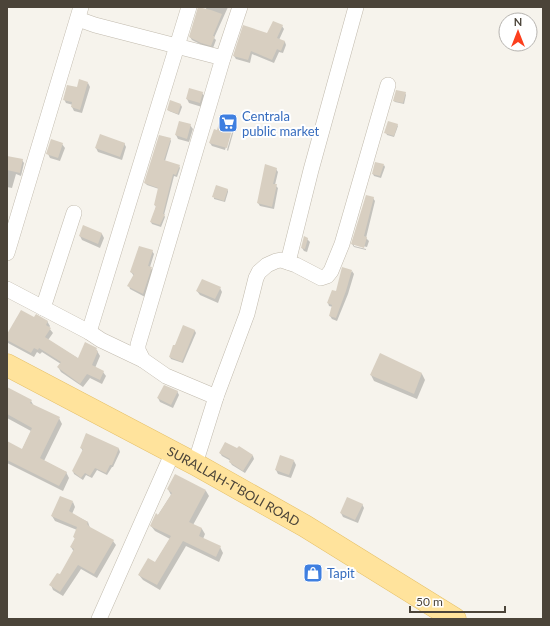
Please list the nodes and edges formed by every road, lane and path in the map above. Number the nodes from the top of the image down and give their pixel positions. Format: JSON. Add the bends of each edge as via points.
{"nodes":[{"id":1,"x":189,"y":7,"type":"edge"},
{"id":2,"x":240,"y":7,"type":"edge"},
{"id":3,"x":356,"y":7,"type":"edge"},
{"id":4,"x":79,"y":13,"type":"edge"},
{"id":5,"x":178,"y":47,"type":"junction"},
{"id":6,"x":223,"y":58,"type":"junction"},
{"id":7,"x":388,"y":85,"type":"dead end"},
{"id":8,"x":74,"y":213,"type":"dead end"},
{"id":9,"x":7,"y":253,"type":"edge"},
{"id":10,"x":288,"y":262,"type":"junction"},
{"id":11,"x":7,"y":289,"type":"edge"},
{"id":12,"x":43,"y":308,"type":"junction"},
{"id":13,"x":89,"y":332,"type":"junction"},
{"id":14,"x":142,"y":360,"type":"junction"},
{"id":15,"x":7,"y":365,"type":"edge"},
{"id":16,"x":216,"y":397,"type":"junction"},
{"id":17,"x":173,"y":452,"type":"junction"},
{"id":18,"x":195,"y":464,"type":"junction"},
{"id":19,"x":99,"y":619,"type":"edge"},
{"id":20,"x":454,"y":619,"type":"edge"}],
"edges":[{"from":1,"to":5,"type":"street"},
{"from":2,"to":6,"type":"street"},
{"from":3,"to":10,"type":"street"},
{"from":4,"to":5,"type":"street","via":[[94,25]]},
{"from":4,"to":9,"type":"street"},
{"from":5,"to":6,"type":"street"},
{"from":5,"to":13,"type":"street"},
{"from":6,"to":14,"type":"street","via":[[138,345]]},
{"from":7,"to":10,"type":"street","via":[[342,244],[331,271],[321,278]]},
{"from":8,"to":12,"type":"street"},
{"from":10,"to":16,"type":"street","via":[[272,262],[257,275],[247,314]]},
{"from":11,"to":12,"type":"street"},
{"from":12,"to":13,"type":"street"},
{"from":13,"to":14,"type":"street"},
{"from":14,"to":16,"type":"street","via":[[166,376]]},
{"from":15,"to":17,"type":"main road","name":"SURALLAH-T'BOLI ROAD"},
{"from":16,"to":18,"type":"street"},
{"from":17,"to":18,"type":"main road","name":"SURALLAH-T'BOLI ROAD"},
{"from":17,"to":19,"type":"street"},
{"from":18,"to":20,"type":"main road","name":"SURALLAH-T'BOLI ROAD","via":[[305,526]]}]}
